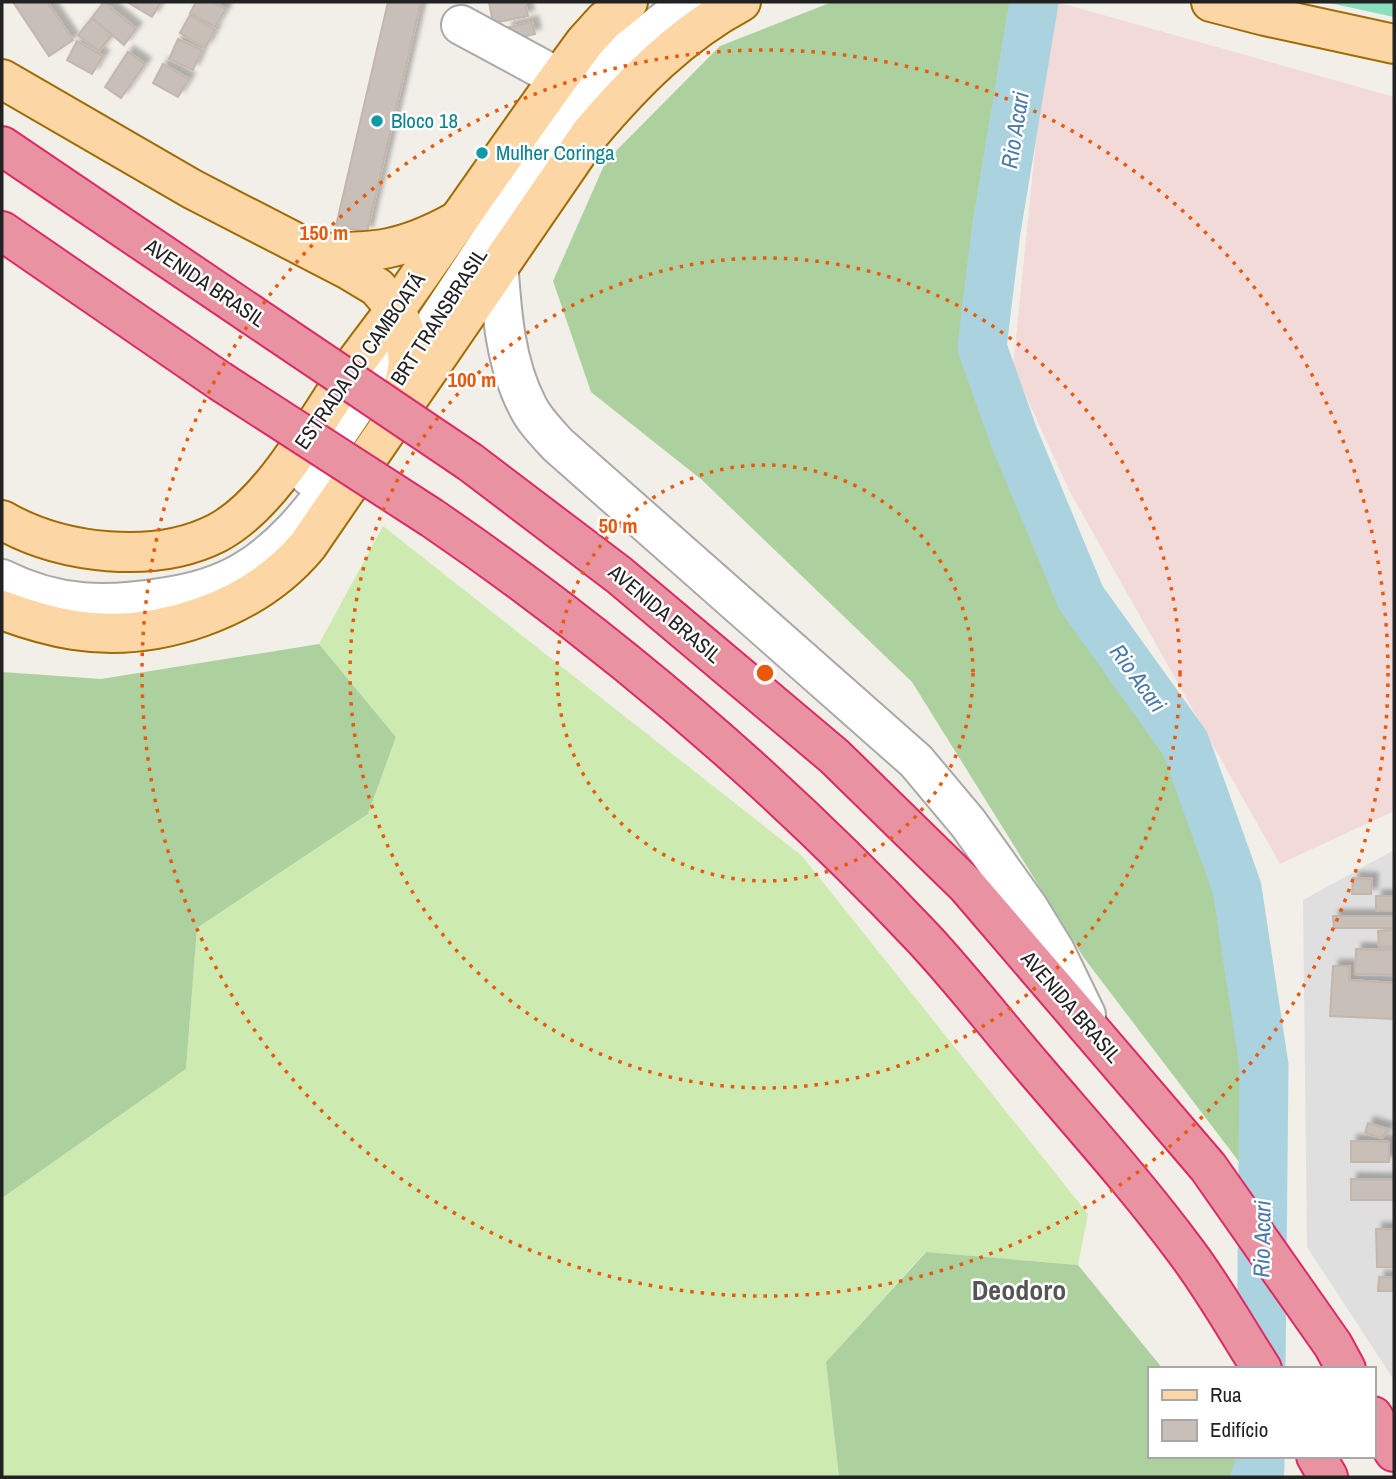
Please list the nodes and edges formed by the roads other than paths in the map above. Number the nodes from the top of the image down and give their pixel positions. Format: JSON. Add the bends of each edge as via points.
{"nodes":[{"id":1,"x":628,"y":2,"type":"edge"},
{"id":2,"x":660,"y":2,"type":"edge"},
{"id":3,"x":689,"y":2,"type":"edge"},
{"id":4,"x":741,"y":2,"type":"edge"},
{"id":5,"x":1211,"y":2,"type":"edge"},
{"id":6,"x":461,"y":25,"type":"dead end"},
{"id":7,"x":1394,"y":44,"type":"edge"},
{"id":8,"x":559,"y":78,"type":"junction"},
{"id":9,"x":2,"y":79,"type":"edge"},
{"id":10,"x":2,"y":146,"type":"edge"},
{"id":11,"x":2,"y":231,"type":"edge"},
{"id":12,"x":485,"y":231,"type":"junction"},
{"id":13,"x":316,"y":253,"type":"junction"},
{"id":14,"x":405,"y":323,"type":"junction"},
{"id":15,"x":397,"y":416,"type":"junction"},
{"id":16,"x":2,"y":520,"type":"edge"},
{"id":17,"x":2,"y":579,"type":"edge"},
{"id":18,"x":2,"y":610,"type":"edge"},
{"id":19,"x":1098,"y":1038,"type":"junction"},
{"id":20,"x":1340,"y":1357,"type":"edge"},
{"id":21,"x":1261,"y":1367,"type":"edge"},
{"id":22,"x":1375,"y":1419,"type":"edge"},
{"id":23,"x":1394,"y":1452,"type":"edge"},
{"id":24,"x":1317,"y":1458,"type":"edge"},
{"id":25,"x":1328,"y":1477,"type":"edge"}],
"edges":[{"from":1,"to":8,"type":"main road","name":"ESTRADA DO CAMBOATÁ","via":[[604,21]]},
{"from":2,"to":12,"type":"lane","name":"BRT TRANSBRASIL","via":[[615,39],[577,80]]},
{"from":3,"to":12,"type":"lane","name":"BRT TRANSBRASIL","via":[[611,67]]},
{"from":4,"to":12,"type":"main road","name":"ESTRADA DO CAMBOATÁ","via":[[706,23],[641,76],[590,134]]},
{"from":5,"to":7,"type":"main road"},
{"from":6,"to":8,"type":"lane"},
{"from":8,"to":12,"type":"main road","name":"ESTRADA DO CAMBOATÁ"},
{"from":9,"to":13,"type":"main road","via":[[192,189]]},
{"from":10,"to":19,"type":"highway","name":"AVENIDA BRASIL","bridge":true,"via":[[470,462],[619,575],[834,756],[967,886]]},
{"from":11,"to":21,"type":"highway","bridge":true,"via":[[508,570],[648,681],[800,815],[925,941],[1147,1201],[1189,1255]]},
{"from":12,"to":13,"type":"main road","via":[[370,252]]},
{"from":12,"to":14,"type":"main road","name":"ESTRADA DO CAMBOATÁ"},
{"from":12,"to":14,"type":"lane","name":"BRT TRANSBRASIL"},
{"from":12,"to":15,"type":"main road","name":"ESTRADA DO CAMBOATÁ"},
{"from":12,"to":19,"type":"lane","via":[[513,369],[541,426],[916,761],[968,823],[1027,907],[1055,951]]},
{"from":13,"to":14,"type":"main road","via":[[377,287]]},
{"from":14,"to":15,"type":"main road"},
{"from":14,"to":16,"type":"main road","name":"ESTRADA DO CAMBOATÁ","via":[[358,360],[263,497],[216,533],[167,548],[108,551],[35,537]]},
{"from":14,"to":17,"type":"lane","name":"BRT TRANSBRASIL","via":[[328,489],[295,527],[244,572],[187,595],[126,604],[70,602]]},
{"from":15,"to":18,"type":"main road","name":"ESTRADA DO CAMBOATÁ","via":[[295,560],[232,604],[178,624],[111,633],[39,624]]},
{"from":19,"to":20,"type":"highway","name":"AVENIDA BRASIL","via":[[1208,1167]]},
{"from":22,"to":23,"type":"highway"},
{"from":24,"to":25,"type":"highway"}]}
